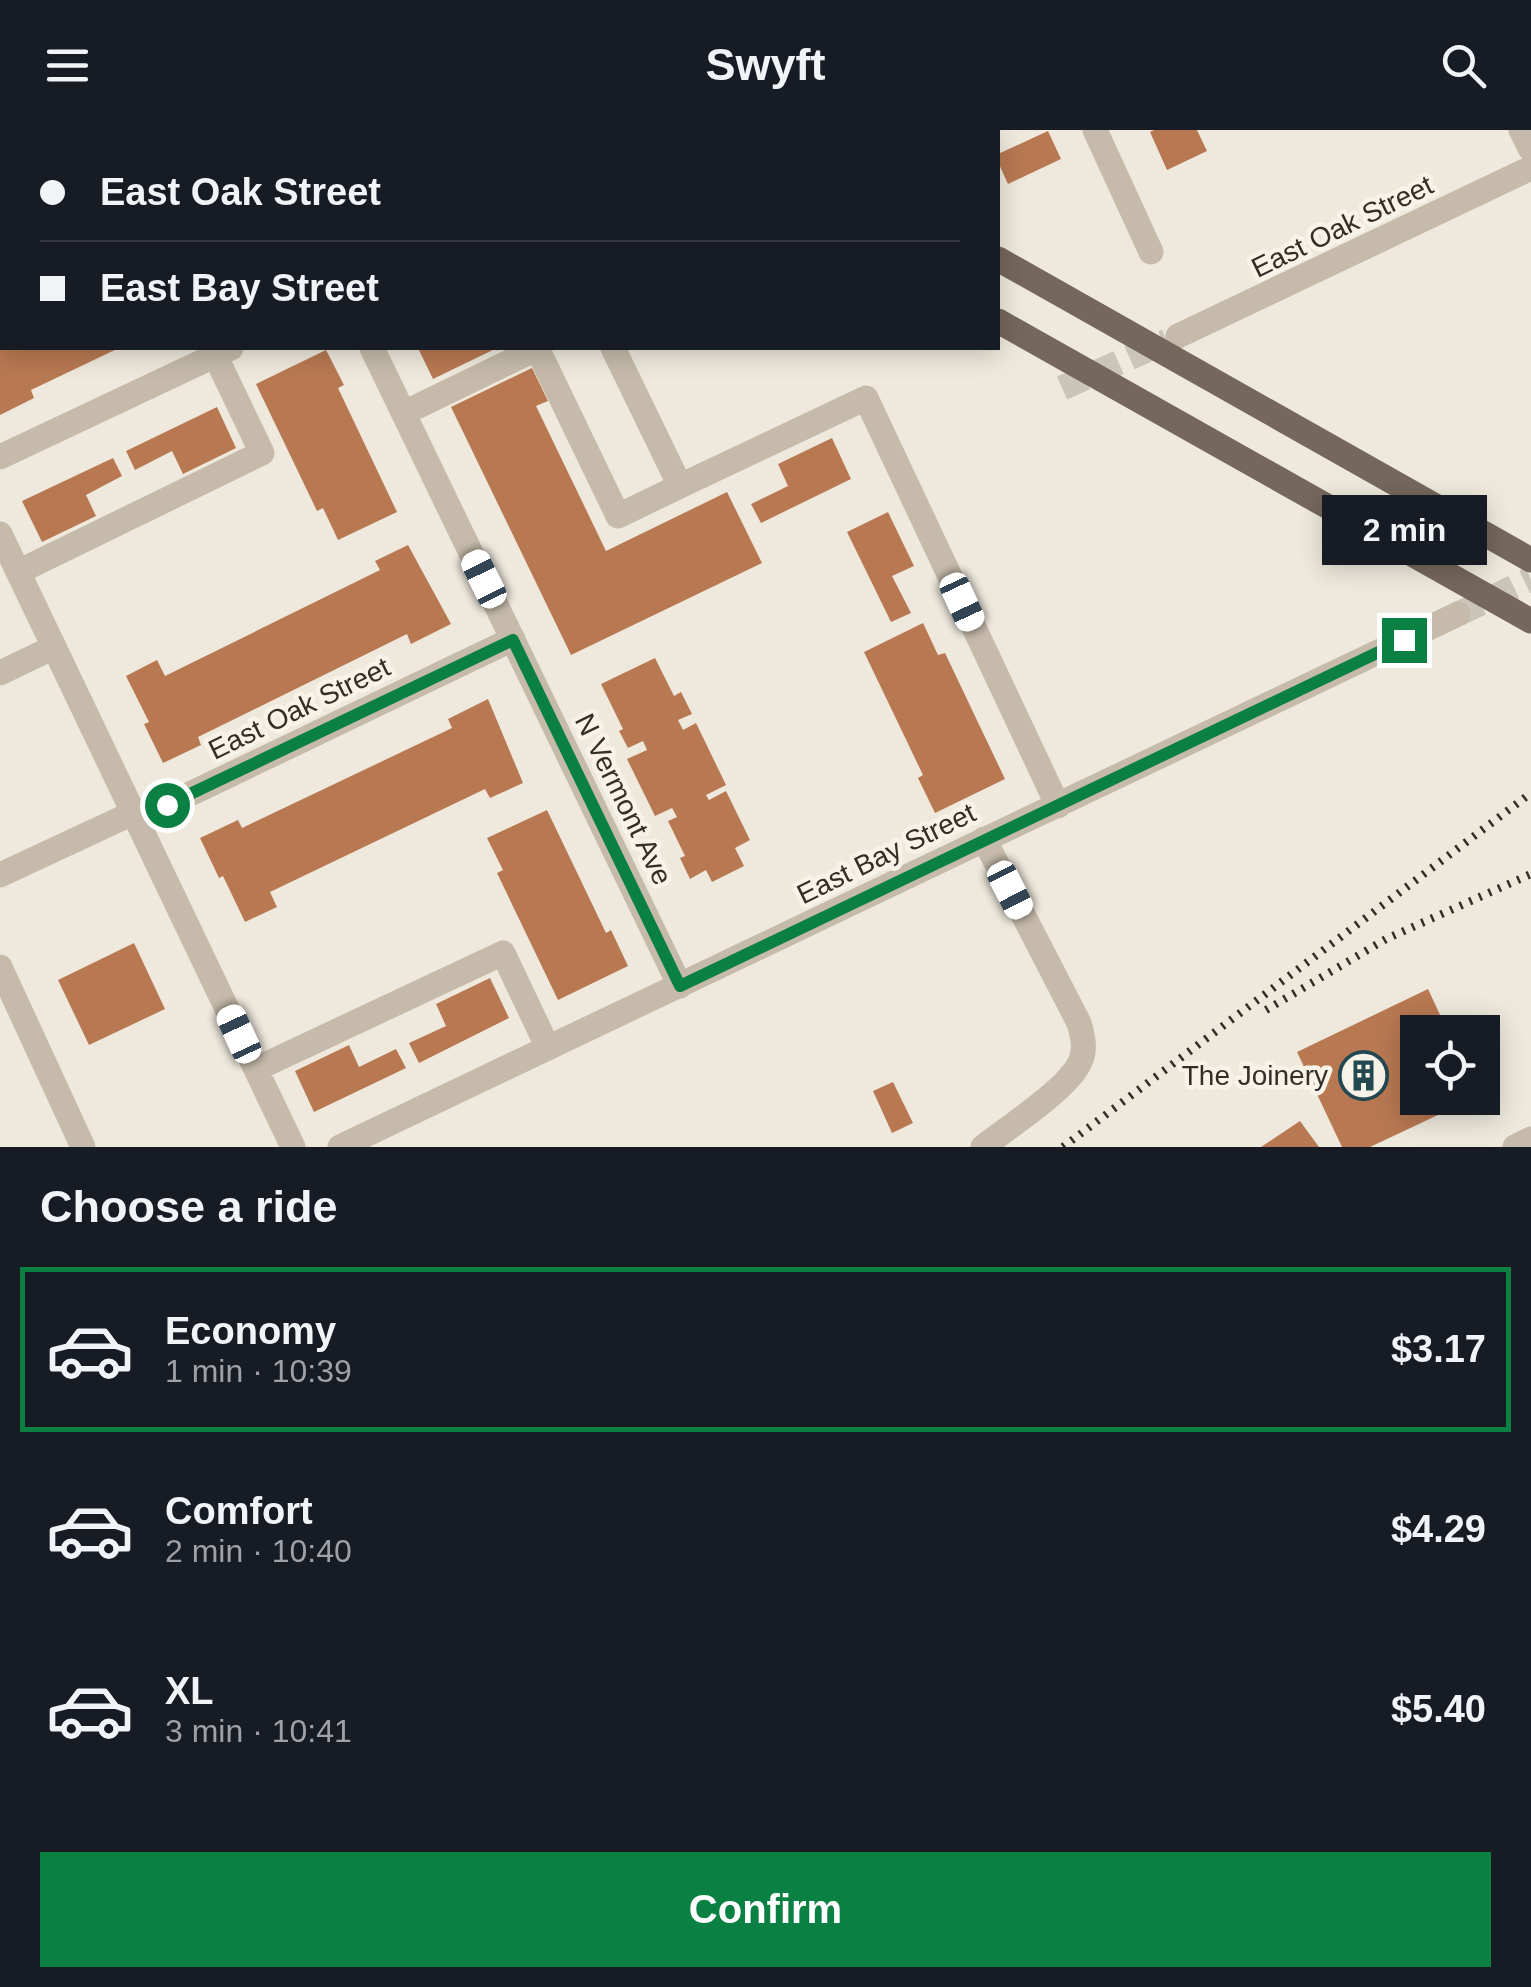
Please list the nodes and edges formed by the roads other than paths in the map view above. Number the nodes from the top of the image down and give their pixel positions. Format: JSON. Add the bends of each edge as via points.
{"nodes":[{"id":1,"x":1094,"y":130,"type":"edge"},
{"id":2,"x":1521,"y":130,"type":"edge"},
{"id":3,"x":1531,"y":150,"type":"edge"},
{"id":4,"x":1531,"y":168,"type":"edge"},
{"id":5,"x":1151,"y":252,"type":"dead end"},
{"id":6,"x":1000,"y":260,"type":"edge"},
{"id":7,"x":1000,"y":322,"type":"edge"},
{"id":8,"x":1178,"y":336,"type":"tunnel mouth"},
{"id":9,"x":373,"y":350,"type":"edge"},
{"id":10,"x":534,"y":350,"type":"edge"},
{"id":11,"x":539,"y":350,"type":"edge"},
{"id":12,"x":614,"y":350,"type":"edge"},
{"id":13,"x":223,"y":351,"type":"edge"},
{"id":14,"x":404,"y":413,"type":"junction"},
{"id":15,"x":0,"y":457,"type":"edge"},
{"id":16,"x":680,"y":486,"type":"junction"},
{"id":17,"x":0,"y":534,"type":"edge"},
{"id":18,"x":1531,"y":560,"type":"edge"},
{"id":19,"x":18,"y":572,"type":"junction"},
{"id":20,"x":1458,"y":614,"type":"tunnel mouth"},
{"id":21,"x":1531,"y":621,"type":"edge"},
{"id":22,"x":513,"y":640,"type":"junction"},
{"id":23,"x":54,"y":646,"type":"junction"},
{"id":24,"x":0,"y":673,"type":"edge"},
{"id":25,"x":1058,"y":806,"type":"junction"},
{"id":26,"x":133,"y":813,"type":"junction"},
{"id":27,"x":984,"y":839,"type":"junction"},
{"id":28,"x":0,"y":876,"type":"edge"},
{"id":29,"x":0,"y":967,"type":"edge"},
{"id":30,"x":680,"y":986,"type":"junction"},
{"id":31,"x":548,"y":1048,"type":"junction"},
{"id":32,"x":256,"y":1069,"type":"junction"},
{"id":33,"x":1531,"y":1139,"type":"edge"},
{"id":34,"x":84,"y":1147,"type":"edge"},
{"id":35,"x":293,"y":1147,"type":"edge"},
{"id":36,"x":340,"y":1147,"type":"edge"},
{"id":37,"x":983,"y":1147,"type":"edge"},
{"id":38,"x":1515,"y":1147,"type":"edge"}],
"edges":[{"from":1,"to":5,"type":"street"},
{"from":2,"to":3,"type":"street"},
{"from":4,"to":8,"type":"street","name":"East Oak Street"},
{"from":6,"to":18,"type":"main road"},
{"from":7,"to":21,"type":"main road"},
{"from":9,"to":14,"type":"street","name":"N Vermont Ave"},
{"from":10,"to":14,"type":"street"},
{"from":11,"to":16,"type":"street","via":[[618,516]]},
{"from":12,"to":16,"type":"street"},
{"from":13,"to":15,"type":"street"},
{"from":13,"to":19,"type":"street","via":[[262,454]]},
{"from":14,"to":22,"type":"street","name":"N Vermont Ave"},
{"from":16,"to":25,"type":"street","via":[[866,398]]},
{"from":17,"to":19,"type":"street"},
{"from":19,"to":23,"type":"street"},
{"from":20,"to":25,"type":"street","name":"East Bay Street"},
{"from":22,"to":26,"type":"street","name":"East Oak Street","via":[[167,805]]},
{"from":22,"to":30,"type":"street","name":"N Vermont Ave"},
{"from":23,"to":24,"type":"street"},
{"from":23,"to":26,"type":"street"},
{"from":25,"to":27,"type":"street","name":"East Bay Street"},
{"from":26,"to":28,"type":"street","name":"East Oak Street"},
{"from":26,"to":32,"type":"street"},
{"from":27,"to":30,"type":"street","name":"East Bay Street"},
{"from":27,"to":37,"type":"street","via":[[1084,1044],[1070,1079]]},
{"from":29,"to":34,"type":"street"},
{"from":30,"to":31,"type":"street","name":"East Bay Street"},
{"from":31,"to":32,"type":"street","via":[[503,952]]},
{"from":31,"to":36,"type":"street","name":"East Bay Street"},
{"from":32,"to":35,"type":"street"},
{"from":33,"to":38,"type":"street"}]}
